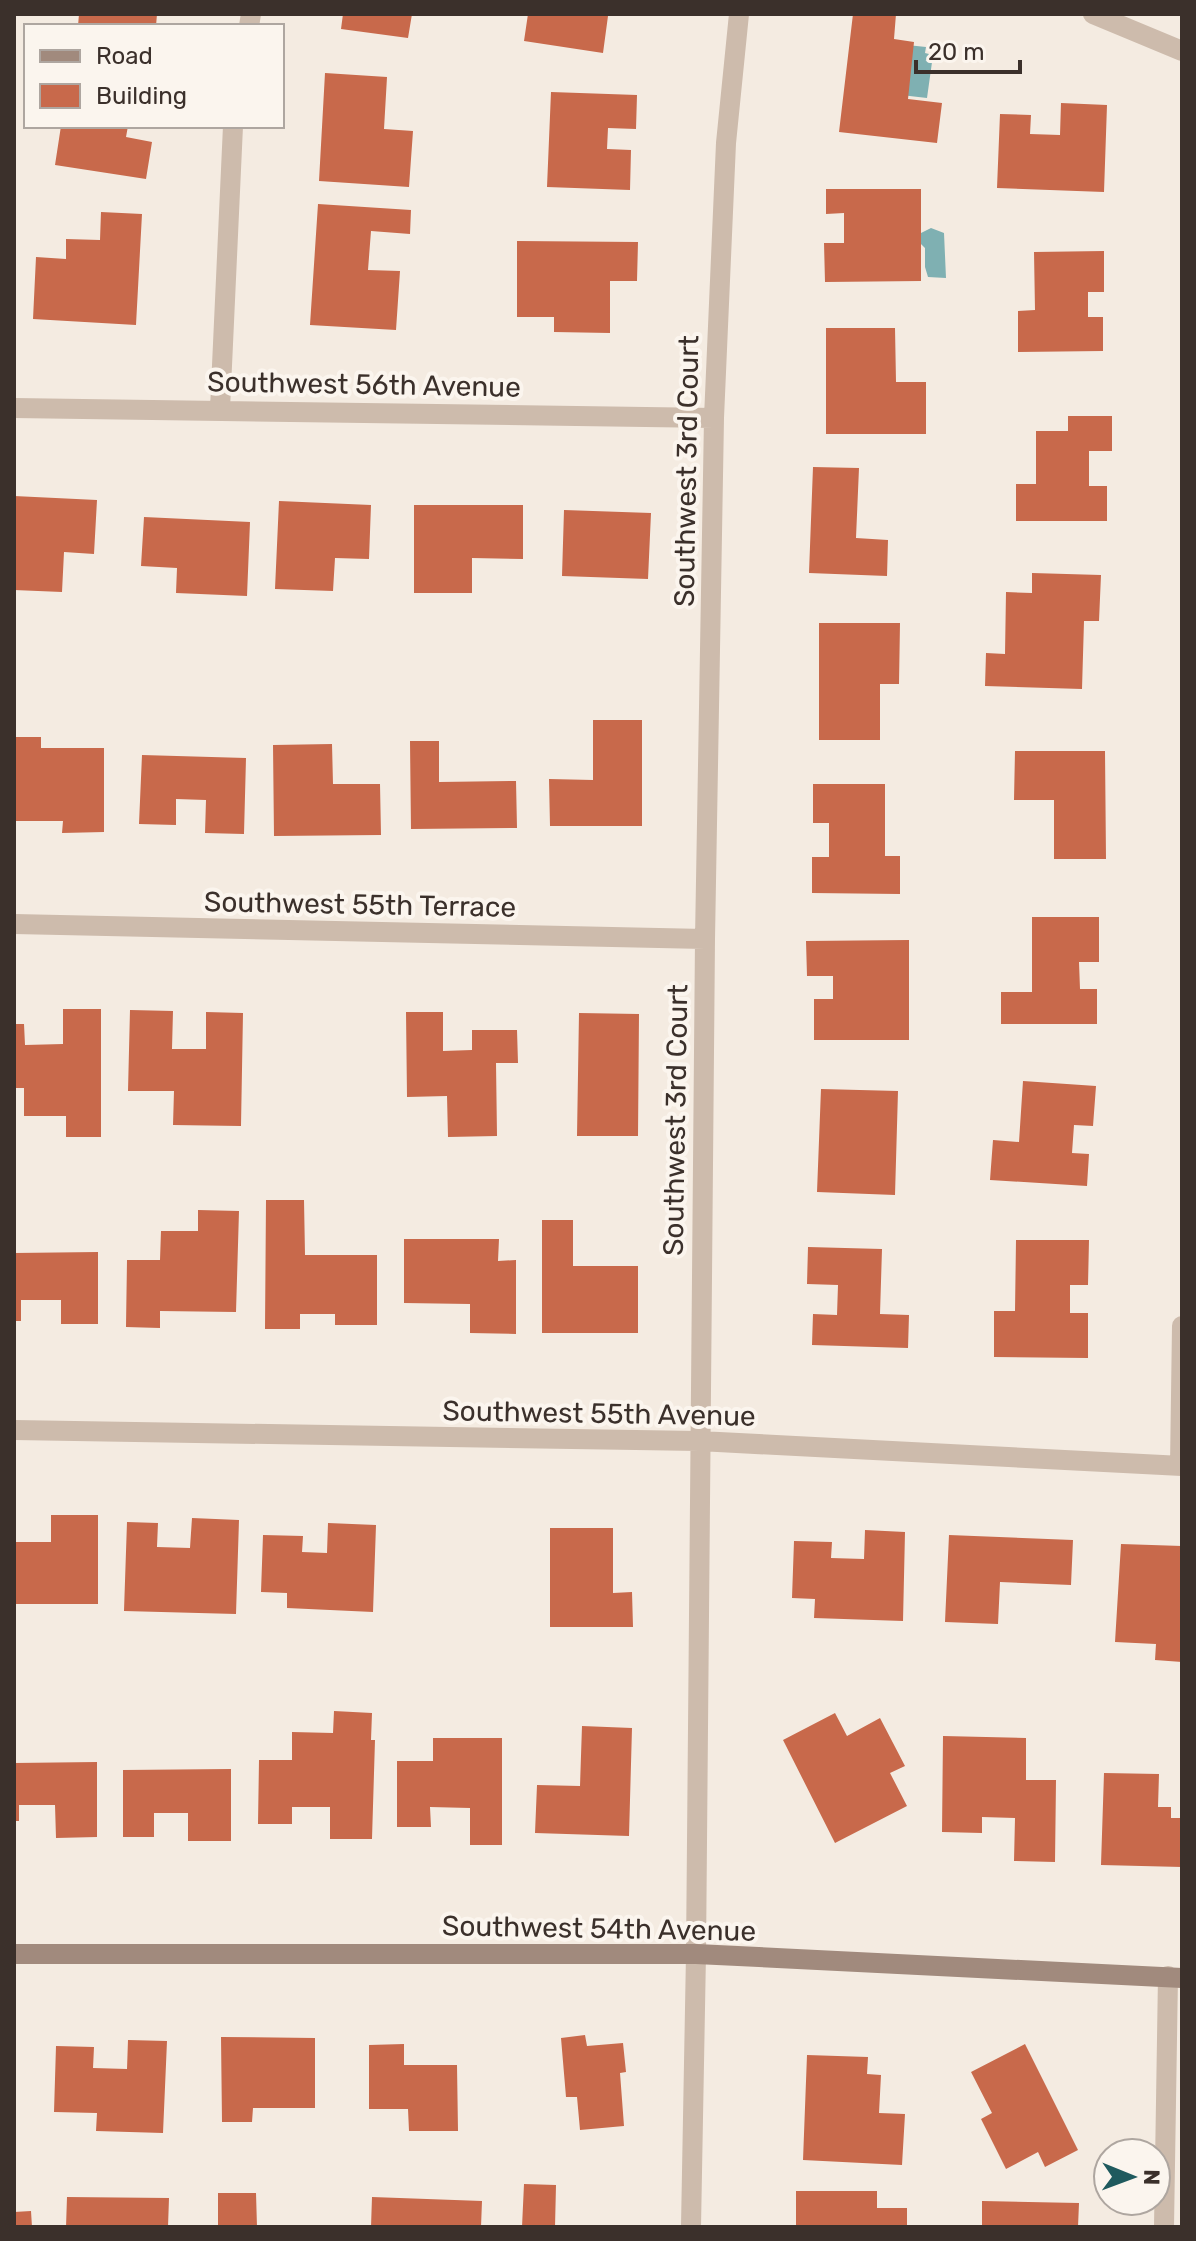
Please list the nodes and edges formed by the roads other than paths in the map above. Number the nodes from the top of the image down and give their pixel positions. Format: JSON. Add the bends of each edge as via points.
{"nodes":[{"id":1,"x":739,"y":14,"type":"edge"},
{"id":2,"x":1093,"y":14,"type":"edge"},
{"id":3,"x":1182,"y":51,"type":"edge"},
{"id":4,"x":233,"y":128,"type":"edge"},
{"id":5,"x":14,"y":408,"type":"edge"},
{"id":6,"x":220,"y":409,"type":"junction"},
{"id":7,"x":714,"y":418,"type":"junction"},
{"id":8,"x":14,"y":924,"type":"edge"},
{"id":9,"x":705,"y":939,"type":"junction"},
{"id":10,"x":1182,"y":1326,"type":"edge"},
{"id":11,"x":14,"y":1430,"type":"edge"},
{"id":12,"x":699,"y":1441,"type":"junction"},
{"id":13,"x":1181,"y":1466,"type":"edge"},
{"id":14,"x":14,"y":1954,"type":"edge"},
{"id":15,"x":696,"y":1954,"type":"junction"},
{"id":16,"x":1175,"y":1977,"type":"edge"},
{"id":17,"x":691,"y":2227,"type":"edge"},
{"id":18,"x":1164,"y":2227,"type":"edge"}],
"edges":[{"from":1,"to":7,"type":"street","name":"Southwest 3rd Court","via":[[726,143]]},
{"from":2,"to":3,"type":"street"},
{"from":4,"to":6,"type":"street"},
{"from":5,"to":6,"type":"street","name":"Southwest 56th Avenue"},
{"from":6,"to":7,"type":"street","name":"Southwest 56th Avenue"},
{"from":7,"to":9,"type":"street","name":"Southwest 3rd Court"},
{"from":8,"to":9,"type":"street","name":"Southwest 55th Terrace"},
{"from":9,"to":12,"type":"street","name":"Southwest 3rd Court"},
{"from":10,"to":13,"type":"street"},
{"from":11,"to":12,"type":"street","name":"Southwest 55th Avenue"},
{"from":12,"to":13,"type":"street","name":"Southwest 55th Avenue"},
{"from":12,"to":15,"type":"street","name":"Southwest 3rd Court"},
{"from":14,"to":15,"type":"street","name":"Southwest 54th Avenue"},
{"from":15,"to":16,"type":"street","name":"Southwest 54th Avenue"},
{"from":15,"to":17,"type":"street","name":"Southwest 3rd Court"},
{"from":16,"to":18,"type":"street"}]}
